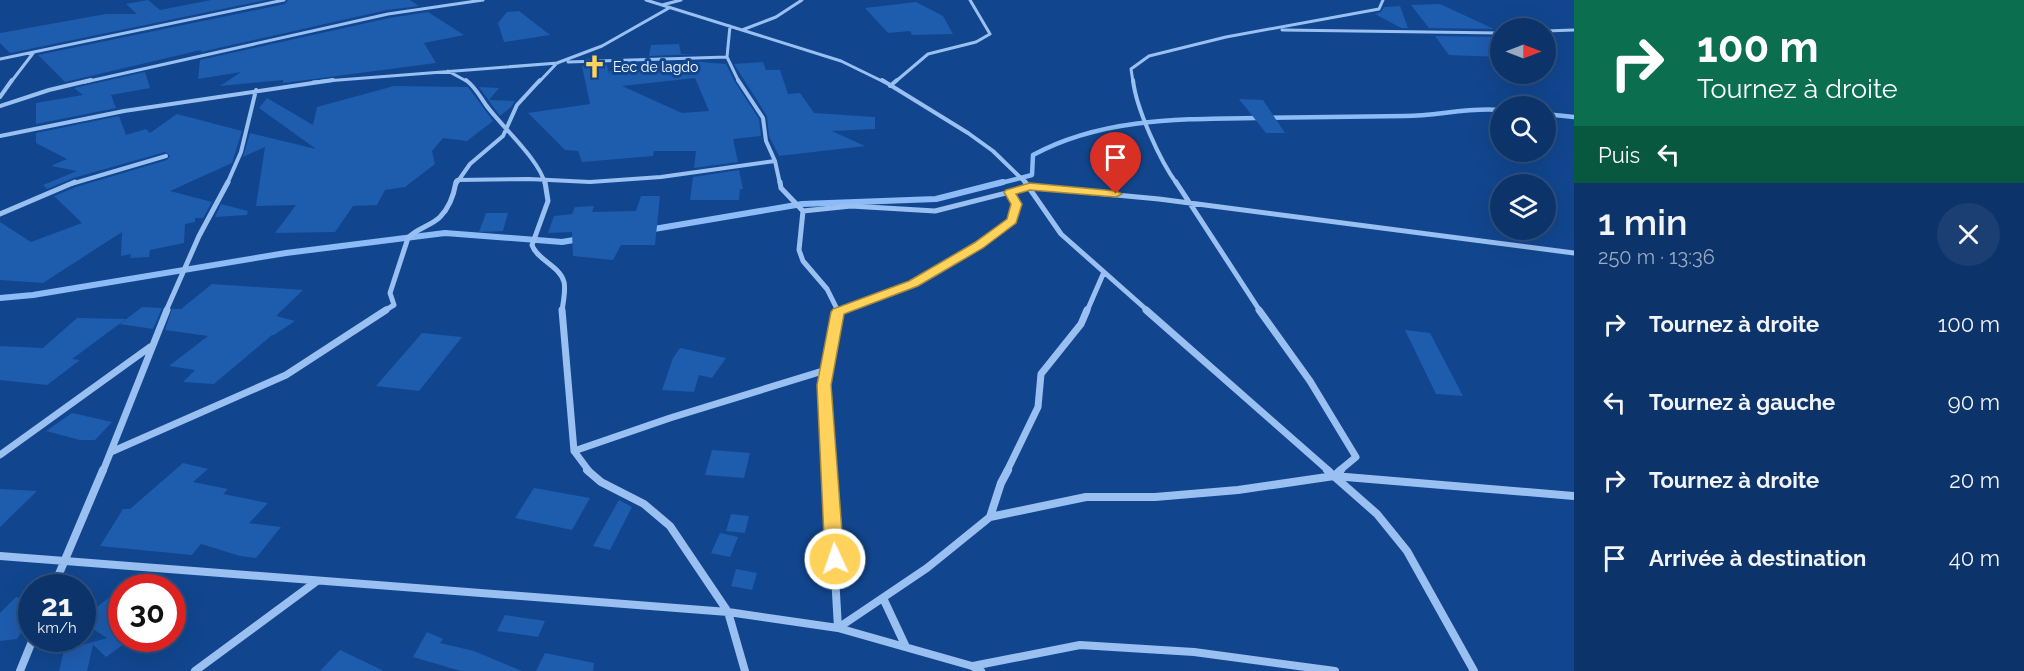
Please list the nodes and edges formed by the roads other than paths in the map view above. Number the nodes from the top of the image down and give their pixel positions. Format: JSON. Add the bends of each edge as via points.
{"nodes":[{"id":1,"x":284,"y":0,"type":"edge"},
{"id":2,"x":483,"y":0,"type":"edge"},
{"id":3,"x":646,"y":0,"type":"edge"},
{"id":4,"x":681,"y":0,"type":"edge"},
{"id":5,"x":802,"y":0,"type":"edge"},
{"id":6,"x":970,"y":0,"type":"edge"},
{"id":7,"x":1383,"y":0,"type":"edge"},
{"id":8,"x":662,"y":5,"type":"junction"},
{"id":9,"x":669,"y":8,"type":"junction"},
{"id":10,"x":730,"y":26,"type":"junction"},
{"id":11,"x":742,"y":30,"type":"junction"},
{"id":12,"x":1272,"y":30,"type":"junction"},
{"id":13,"x":1574,"y":30,"type":"edge"},
{"id":14,"x":1556,"y":31,"type":"edge"},
{"id":15,"x":1490,"y":33,"type":"edge"},
{"id":16,"x":35,"y":51,"type":"junction"},
{"id":17,"x":727,"y":57,"type":"junction"},
{"id":18,"x":0,"y":58,"type":"edge"},
{"id":19,"x":557,"y":63,"type":"junction"},
{"id":20,"x":447,"y":71,"type":"junction"},
{"id":21,"x":890,"y":86,"type":"junction"},
{"id":22,"x":256,"y":90,"type":"junction"},
{"id":23,"x":0,"y":97,"type":"edge"},
{"id":24,"x":0,"y":106,"type":"edge"},
{"id":25,"x":508,"y":129,"type":"junction"},
{"id":26,"x":0,"y":136,"type":"edge"},
{"id":27,"x":166,"y":156,"type":"dead end"},
{"id":28,"x":775,"y":161,"type":"junction"},
{"id":29,"x":544,"y":179,"type":"junction"},
{"id":30,"x":457,"y":180,"type":"junction"},
{"id":31,"x":1030,"y":187,"type":"junction"},
{"id":32,"x":1010,"y":192,"type":"junction"},
{"id":33,"x":1191,"y":203,"type":"junction"},
{"id":34,"x":803,"y":211,"type":"junction"},
{"id":35,"x":0,"y":214,"type":"edge"},
{"id":36,"x":1574,"y":253,"type":"edge"},
{"id":37,"x":1104,"y":272,"type":"junction"},
{"id":38,"x":838,"y":312,"type":"junction"},
{"id":39,"x":151,"y":346,"type":"junction"},
{"id":40,"x":825,"y":370,"type":"junction"},
{"id":41,"x":111,"y":452,"type":"junction"},
{"id":42,"x":574,"y":452,"type":"junction"},
{"id":43,"x":0,"y":455,"type":"edge"},
{"id":44,"x":1334,"y":476,"type":"junction"},
{"id":45,"x":1574,"y":496,"type":"edge"},
{"id":46,"x":990,"y":517,"type":"junction"},
{"id":47,"x":0,"y":556,"type":"edge"},
{"id":48,"x":64,"y":559,"type":"junction"},
{"id":49,"x":58,"y":574,"type":"edge"},
{"id":50,"x":318,"y":581,"type":"junction"},
{"id":51,"x":883,"y":598,"type":"junction"},
{"id":52,"x":728,"y":612,"type":"junction"},
{"id":53,"x":838,"y":628,"type":"junction"},
{"id":54,"x":906,"y":647,"type":"junction"},
{"id":55,"x":28,"y":652,"type":"edge"},
{"id":56,"x":977,"y":668,"type":"edge"},
{"id":57,"x":20,"y":671,"type":"edge"},
{"id":58,"x":195,"y":671,"type":"edge"},
{"id":59,"x":745,"y":671,"type":"edge"},
{"id":60,"x":1335,"y":671,"type":"edge"},
{"id":61,"x":1474,"y":671,"type":"edge"}],
"edges":[{"from":1,"to":16,"type":"street"},
{"from":2,"to":24,"type":"street","via":[[364,20],[49,90]]},
{"from":3,"to":8,"type":"street"},
{"from":4,"to":8,"type":"street"},
{"from":5,"to":11,"type":"street","via":[[776,17]]},
{"from":6,"to":21,"type":"street","via":[[990,34],[976,42],[928,54]]},
{"from":7,"to":12,"type":"street","via":[[1379,9]]},
{"from":8,"to":9,"type":"street"},
{"from":9,"to":10,"type":"street"},
{"from":9,"to":19,"type":"street","via":[[602,46]]},
{"from":10,"to":11,"type":"street"},
{"from":10,"to":17,"type":"street"},
{"from":11,"to":21,"type":"street","via":[[842,61]]},
{"from":12,"to":15,"type":"street"},
{"from":12,"to":33,"type":"street","via":[[1149,56],[1131,69],[1134,91],[1147,124],[1172,177]]},
{"from":13,"to":14,"type":"street"},
{"from":16,"to":18,"type":"street"},
{"from":16,"to":23,"type":"street"},
{"from":17,"to":19,"type":"street"},
{"from":17,"to":28,"type":"street","via":[[763,118],[766,141]]},
{"from":19,"to":20,"type":"street"},
{"from":19,"to":25,"type":"street","via":[[517,105]]},
{"from":20,"to":22,"type":"street"},
{"from":20,"to":25,"type":"street","via":[[476,88]]},
{"from":21,"to":31,"type":"street","via":[[993,151]]},
{"from":22,"to":26,"type":"street"},
{"from":22,"to":39,"type":"street","via":[[241,152]]},
{"from":25,"to":29,"type":"street"},
{"from":25,"to":30,"type":"street"},
{"from":27,"to":35,"type":"street","via":[[73,183]]},
{"from":28,"to":29,"type":"street","via":[[661,177],[590,182]]},
{"from":28,"to":34,"type":"street","via":[[781,188]]},
{"from":29,"to":30,"type":"street"},
{"from":29,"to":42,"type":"street","via":[[548,201],[532,245],[564,282],[562,312]]},
{"from":30,"to":41,"type":"street","via":[[453,198],[440,218],[413,231],[408,238],[390,293],[394,304],[286,375]]},
{"from":31,"to":32,"type":"street"},
{"from":31,"to":33,"type":"street"},
{"from":31,"to":37,"type":"street","via":[[1061,234]]},
{"from":32,"to":34,"type":"street","via":[[925,212],[867,206]]},
{"from":32,"to":38,"type":"street","via":[[1016,204],[1012,220],[978,245],[914,284]]},
{"from":33,"to":36,"type":"street"},
{"from":33,"to":44,"type":"street","via":[[1356,457]]},
{"from":34,"to":38,"type":"street","via":[[799,250]]},
{"from":37,"to":44,"type":"street"},
{"from":37,"to":46,"type":"street","via":[[1082,324],[1041,374],[1038,407],[1001,483]]},
{"from":38,"to":40,"type":"street"},
{"from":39,"to":41,"type":"street"},
{"from":39,"to":43,"type":"street"},
{"from":40,"to":42,"type":"street"},
{"from":40,"to":53,"type":"street"},
{"from":41,"to":48,"type":"street"},
{"from":42,"to":52,"type":"street","via":[[601,482],[644,504],[670,526]]},
{"from":44,"to":45,"type":"street"},
{"from":44,"to":46,"type":"street","via":[[1226,491],[1086,497]]},
{"from":44,"to":61,"type":"street","via":[[1377,514],[1407,551]]},
{"from":46,"to":51,"type":"street"},
{"from":47,"to":48,"type":"street"},
{"from":48,"to":49,"type":"street"},
{"from":48,"to":50,"type":"street"},
{"from":50,"to":52,"type":"street"},
{"from":50,"to":58,"type":"street"},
{"from":51,"to":53,"type":"street"},
{"from":51,"to":54,"type":"street"},
{"from":52,"to":53,"type":"street"},
{"from":52,"to":59,"type":"street"},
{"from":53,"to":54,"type":"street"},
{"from":54,"to":56,"type":"street"},
{"from":55,"to":57,"type":"street"},
{"from":56,"to":60,"type":"street","via":[[1080,645],[1194,652]]}]}
